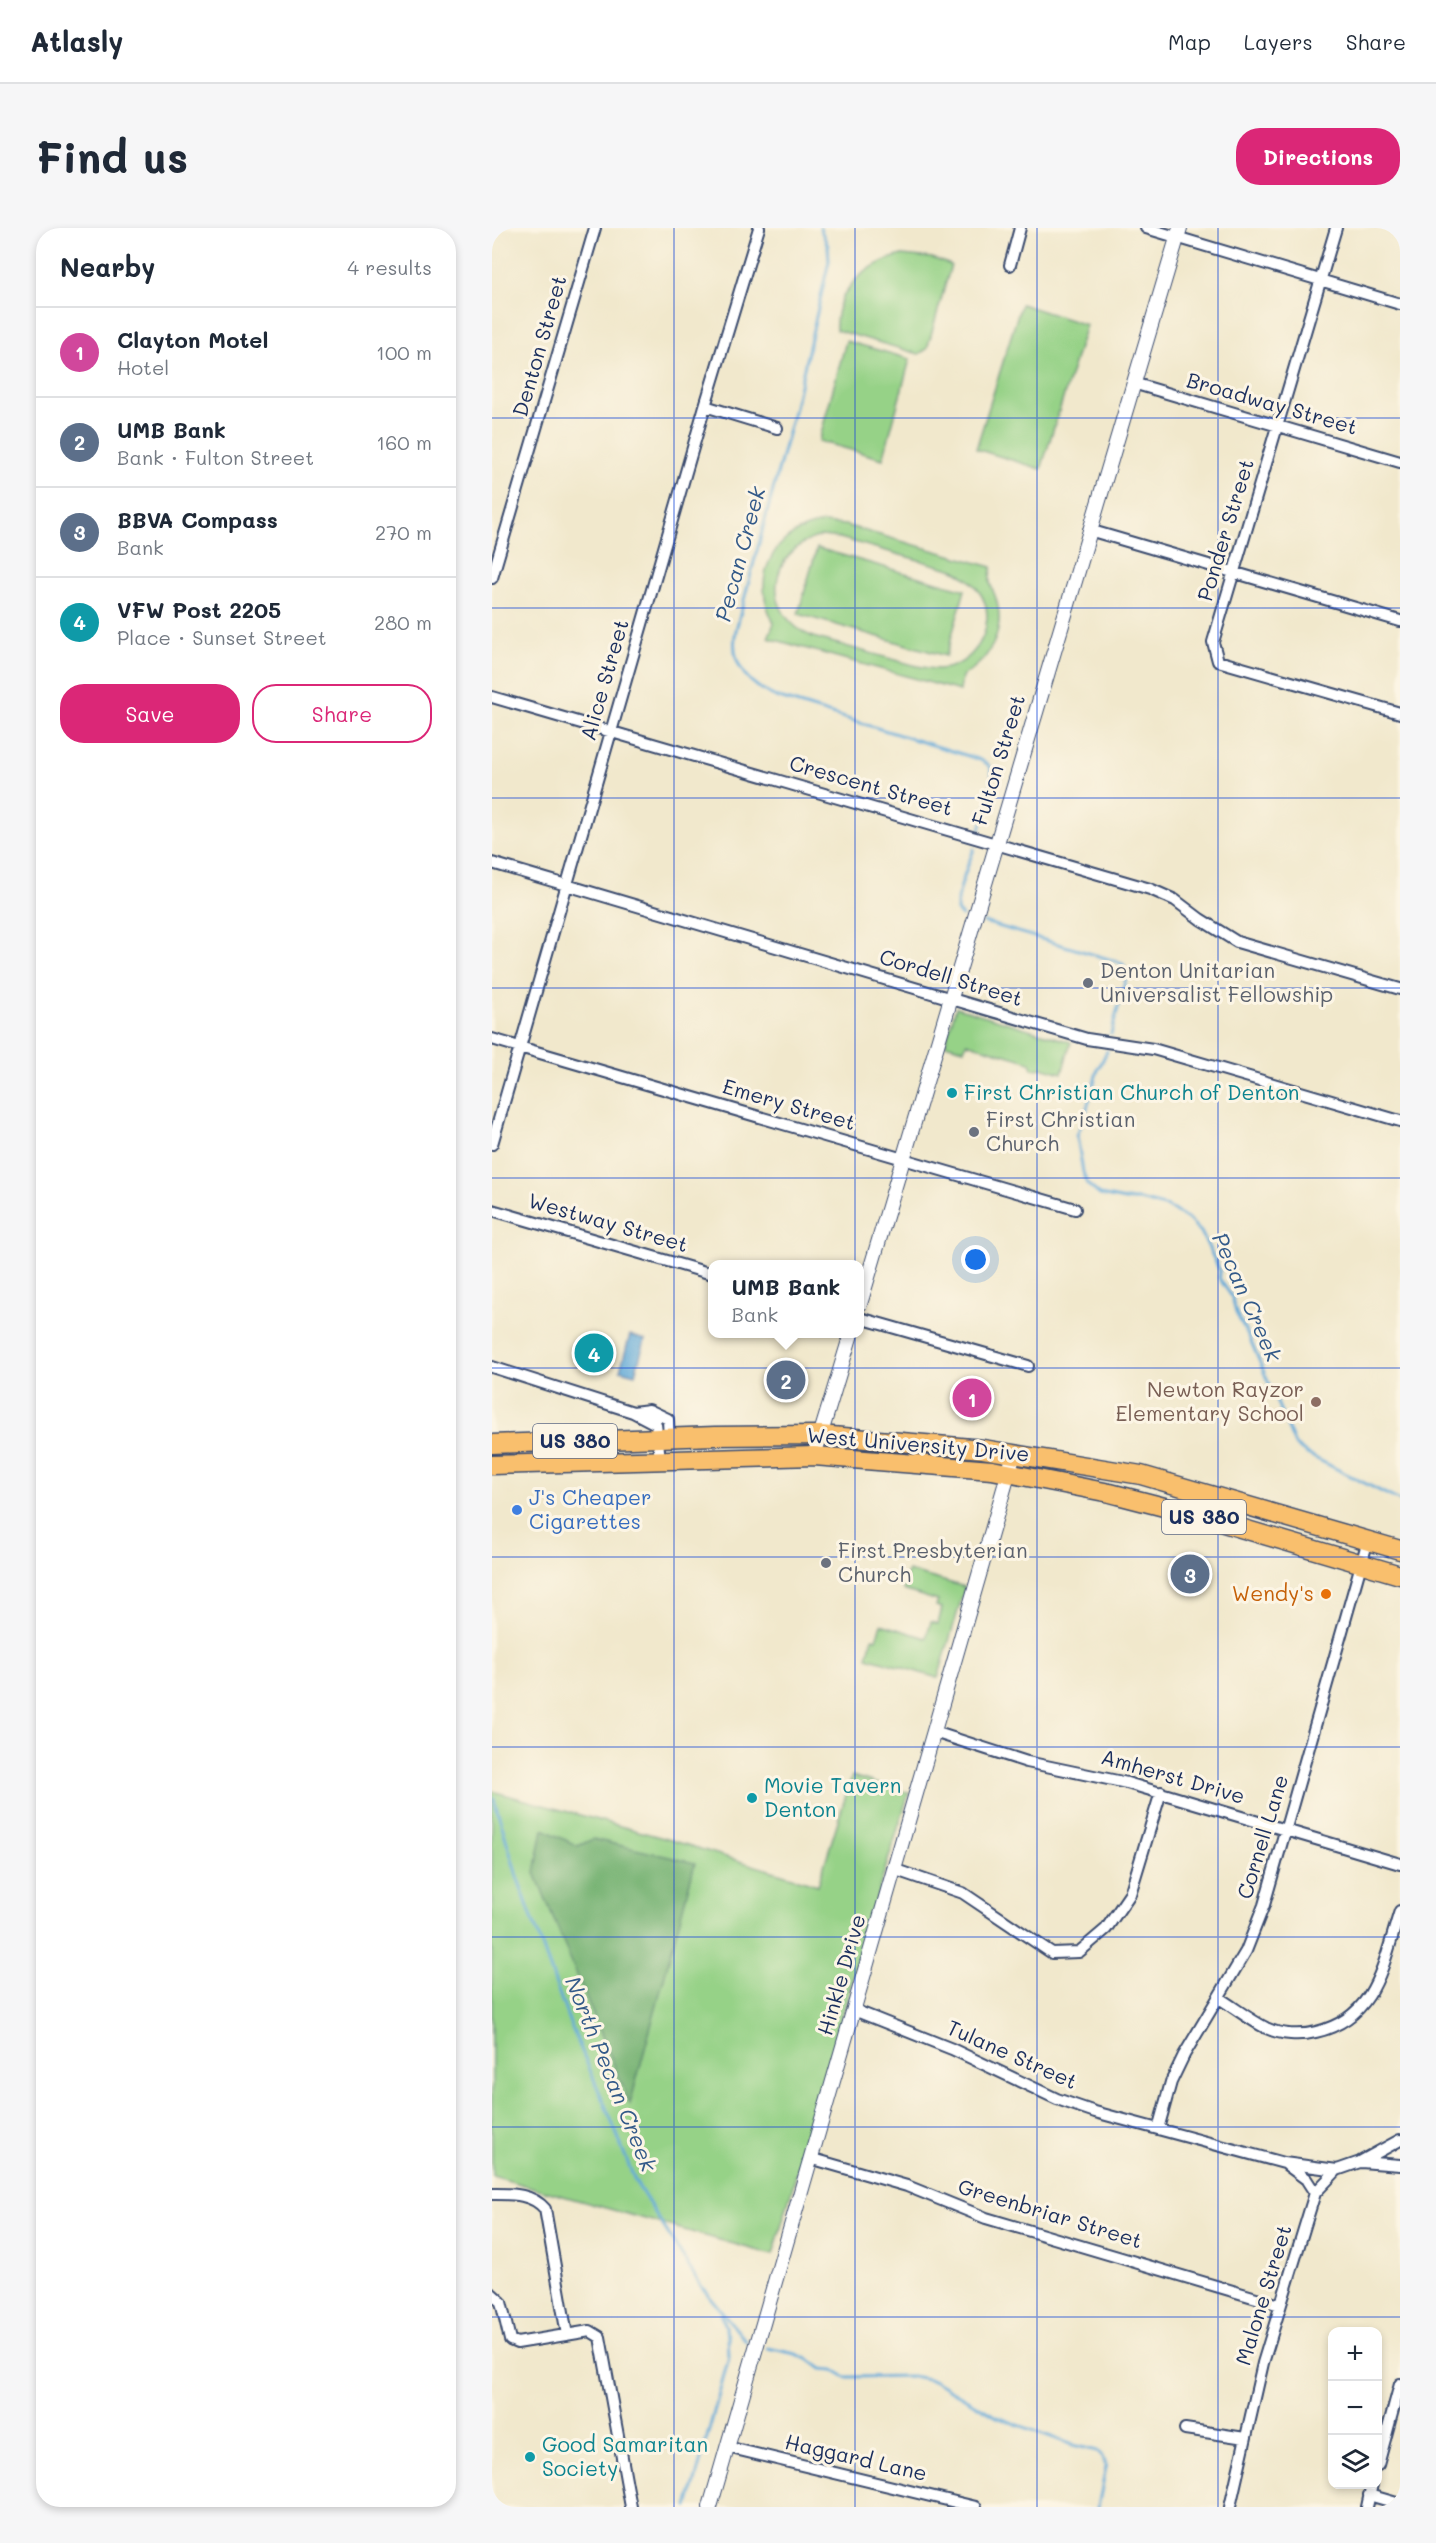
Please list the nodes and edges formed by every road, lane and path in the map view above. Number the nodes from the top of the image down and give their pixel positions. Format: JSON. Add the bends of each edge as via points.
{"nodes":[{"id":1,"x":595,"y":228,"type":"edge"},
{"id":2,"x":759,"y":228,"type":"edge"},
{"id":3,"x":1020,"y":228,"type":"edge"},
{"id":4,"x":1146,"y":228,"type":"edge"},
{"id":5,"x":1336,"y":228,"type":"edge"},
{"id":6,"x":1178,"y":233,"type":"edge"},
{"id":7,"x":1010,"y":265,"type":"dead end"},
{"id":8,"x":1321,"y":280,"type":"junction"},
{"id":9,"x":1400,"y":304,"type":"edge"},
{"id":10,"x":1133,"y":383,"type":"junction"},
{"id":11,"x":705,"y":406,"type":"junction"},
{"id":12,"x":1278,"y":426,"type":"junction"},
{"id":13,"x":777,"y":428,"type":"dead end"},
{"id":14,"x":1400,"y":462,"type":"edge"},
{"id":15,"x":1089,"y":530,"type":"junction"},
{"id":16,"x":1234,"y":573,"type":"junction"},
{"id":17,"x":492,"y":578,"type":"edge"},
{"id":18,"x":1400,"y":621,"type":"edge"},
{"id":19,"x":492,"y":697,"type":"edge"},
{"id":20,"x":1400,"y":713,"type":"edge"},
{"id":21,"x":611,"y":731,"type":"junction"},
{"id":22,"x":996,"y":843,"type":"junction"},
{"id":23,"x":492,"y":863,"type":"edge"},
{"id":24,"x":568,"y":885,"type":"junction"},
{"id":25,"x":1400,"y":989,"type":"edge"},
{"id":26,"x":950,"y":998,"type":"junction"},
{"id":27,"x":492,"y":1039,"type":"edge"},
{"id":28,"x":521,"y":1047,"type":"junction"},
{"id":29,"x":1400,"y":1121,"type":"edge"},
{"id":30,"x":492,"y":1144,"type":"edge"},
{"id":31,"x":902,"y":1159,"type":"junction"},
{"id":32,"x":1075,"y":1209,"type":"dead end"},
{"id":33,"x":492,"y":1210,"type":"edge"},
{"id":34,"x":708,"y":1273,"type":"edge"},
{"id":35,"x":864,"y":1290,"type":"edge"},
{"id":36,"x":864,"y":1319,"type":"edge"},
{"id":37,"x":850,"y":1338,"type":"edge"},
{"id":38,"x":1028,"y":1366,"type":"dead end"},
{"id":39,"x":492,"y":1367,"type":"edge"},
{"id":40,"x":820,"y":1435,"type":"junction"},
{"id":41,"x":664,"y":1438,"type":"junction"},
{"id":42,"x":492,"y":1444,"type":"edge"},
{"id":43,"x":1014,"y":1454,"type":"junction"},
{"id":44,"x":814,"y":1456,"type":"junction"},
{"id":45,"x":660,"y":1460,"type":"junction"},
{"id":46,"x":492,"y":1465,"type":"edge"},
{"id":47,"x":1009,"y":1473,"type":"junction"},
{"id":48,"x":1368,"y":1540,"type":"junction"},
{"id":49,"x":1400,"y":1550,"type":"edge"},
{"id":50,"x":1362,"y":1564,"type":"junction"},
{"id":51,"x":1400,"y":1575,"type":"edge"},
{"id":52,"x":934,"y":1732,"type":"junction"},
{"id":53,"x":1161,"y":1792,"type":"junction"},
{"id":54,"x":1287,"y":1830,"type":"junction"},
{"id":55,"x":1400,"y":1864,"type":"edge"},
{"id":56,"x":893,"y":1869,"type":"junction"},
{"id":57,"x":1400,"y":1911,"type":"edge"},
{"id":58,"x":1219,"y":1998,"type":"junction"},
{"id":59,"x":854,"y":2010,"type":"junction"},
{"id":60,"x":1158,"y":2129,"type":"junction"},
{"id":61,"x":1400,"y":2140,"type":"edge"},
{"id":62,"x":810,"y":2158,"type":"junction"},
{"id":63,"x":1360,"y":2162,"type":"junction"},
{"id":64,"x":1284,"y":2163,"type":"junction"},
{"id":65,"x":1400,"y":2165,"type":"edge"},
{"id":66,"x":1337,"y":2170,"type":"junction"},
{"id":67,"x":1315,"y":2193,"type":"junction"},
{"id":68,"x":492,"y":2194,"type":"edge"},
{"id":69,"x":492,"y":2294,"type":"edge"},
{"id":70,"x":1280,"y":2305,"type":"junction"},
{"id":71,"x":567,"y":2335,"type":"junction"},
{"id":72,"x":1400,"y":2384,"type":"edge"},
{"id":73,"x":1185,"y":2429,"type":"dead end"},
{"id":74,"x":1245,"y":2438,"type":"junction"},
{"id":75,"x":727,"y":2447,"type":"junction"},
{"id":76,"x":1382,"y":2447,"type":"edge"},
{"id":77,"x":1370,"y":2490,"type":"edge"},
{"id":78,"x":1400,"y":2504,"type":"edge"},
{"id":79,"x":631,"y":2507,"type":"edge"},
{"id":80,"x":710,"y":2507,"type":"edge"},
{"id":81,"x":976,"y":2507,"type":"edge"},
{"id":82,"x":1230,"y":2507,"type":"edge"},
{"id":83,"x":1367,"y":2507,"type":"edge"}],
"edges":[{"from":1,"to":17,"type":"street","name":"Denton Street"},
{"from":2,"to":11,"type":"street","name":"Alice Street"},
{"from":3,"to":7,"type":"street"},
{"from":4,"to":6,"type":"street"},
{"from":5,"to":8,"type":"street","name":"Ponder Street"},
{"from":6,"to":8,"type":"street"},
{"from":6,"to":10,"type":"street","name":"Fulton Street"},
{"from":8,"to":9,"type":"street"},
{"from":8,"to":12,"type":"street","name":"Ponder Street"},
{"from":10,"to":12,"type":"street","name":"Broadway Street"},
{"from":10,"to":15,"type":"street","name":"Fulton Street"},
{"from":11,"to":13,"type":"street"},
{"from":11,"to":21,"type":"street","name":"Alice Street"},
{"from":12,"to":14,"type":"street","name":"Broadway Street"},
{"from":12,"to":16,"type":"street","name":"Ponder Street"},
{"from":15,"to":16,"type":"street"},
{"from":15,"to":22,"type":"street","name":"Fulton Street"},
{"from":16,"to":18,"type":"street"},
{"from":16,"to":20,"type":"street","name":"Ponder Street","via":[[1213,642],[1218,661]]},
{"from":19,"to":21,"type":"street","name":"Crescent Street"},
{"from":21,"to":22,"type":"street","name":"Crescent Street"},
{"from":21,"to":24,"type":"street","name":"Alice Street"},
{"from":22,"to":25,"type":"street","name":"Crescent Street","via":[[1163,893],[1237,942]]},
{"from":22,"to":26,"type":"street","name":"Fulton Street"},
{"from":23,"to":24,"type":"street","name":"Cordell Street"},
{"from":24,"to":26,"type":"street","name":"Cordell Street"},
{"from":24,"to":28,"type":"street","name":"Alice Street"},
{"from":26,"to":29,"type":"street","name":"Cordell Street","via":[[1087,1039],[1153,1049]]},
{"from":26,"to":31,"type":"street","name":"Fulton Street"},
{"from":27,"to":28,"type":"street","name":"Emery Street"},
{"from":28,"to":30,"type":"street","name":"Alice Street"},
{"from":28,"to":31,"type":"street","name":"Emery Street"},
{"from":31,"to":32,"type":"street","name":"Emery Street"},
{"from":31,"to":35,"type":"street","name":"Fulton Street"},
{"from":33,"to":34,"type":"street","name":"Westway Street"},
{"from":36,"to":38,"type":"street"},
{"from":37,"to":40,"type":"street"},
{"from":39,"to":41,"type":"street","via":[[633,1412],[649,1410],[664,1415],[668,1419]]},
{"from":40,"to":41,"type":"main road","name":"West University Drive","number":"US 380"},
{"from":40,"to":43,"type":"main road","name":"West University Drive","number":"US 380"},
{"from":40,"to":44,"type":"street"},
{"from":41,"to":42,"type":"main road","name":"West University Drive","number":"US 380"},
{"from":41,"to":45,"type":"street"},
{"from":43,"to":47,"type":"street","name":"Hinkle Drive"},
{"from":43,"to":48,"type":"main road","name":"West University Drive","number":"US 380","via":[[1141,1475]]},
{"from":44,"to":45,"type":"main road","name":"West University Drive","number":"US 380"},
{"from":44,"to":47,"type":"main road","name":"West University Drive","number":"US 380"},
{"from":45,"to":46,"type":"main road","name":"West University Drive","number":"US 380"},
{"from":47,"to":50,"type":"main road","name":"West University Drive","number":"US 380","via":[[1110,1493]]},
{"from":47,"to":52,"type":"street","name":"Hinkle Drive"},
{"from":48,"to":49,"type":"main road","name":"West University Drive","number":"US 380"},
{"from":48,"to":50,"type":"street","name":"Cornell Lane"},
{"from":50,"to":51,"type":"main road","name":"West University Drive","number":"US 380"},
{"from":50,"to":54,"type":"street","name":"Cornell Lane"},
{"from":52,"to":53,"type":"street","name":"Amherst Drive","via":[[1027,1762]]},
{"from":52,"to":56,"type":"street","name":"Hinkle Drive"},
{"from":53,"to":54,"type":"street","name":"Amherst Drive"},
{"from":53,"to":56,"type":"street","via":[[1130,1894],[1106,1929],[1079,1952],[1052,1953],[963,1893]]},
{"from":54,"to":55,"type":"street","name":"Amherst Drive"},
{"from":54,"to":58,"type":"street","name":"Cornell Lane","via":[[1246,1951]]},
{"from":56,"to":59,"type":"street","name":"Hinkle Drive"},
{"from":57,"to":58,"type":"street","via":[[1371,1996],[1352,2016],[1333,2028],[1304,2035],[1267,2028]]},
{"from":58,"to":60,"type":"street","name":"Cornell Lane","via":[[1171,2082]]},
{"from":59,"to":60,"type":"street","name":"Tulane Street","via":[[952,2049],[1057,2099]]},
{"from":59,"to":62,"type":"street","name":"Hinkle Drive"},
{"from":60,"to":64,"type":"street","name":"Tulane Street"},
{"from":61,"to":63,"type":"street","name":"Malone Street"},
{"from":62,"to":70,"type":"street","name":"Greenbriar Street","via":[[907,2186],[986,2218]]},
{"from":62,"to":75,"type":"street","name":"Hinkle Drive"},
{"from":63,"to":65,"type":"street"},
{"from":63,"to":66,"type":"street","name":"Malone Street"},
{"from":64,"to":66,"type":"street","name":"Tulane Street"},
{"from":64,"to":67,"type":"street","via":[[1306,2179]]},
{"from":66,"to":67,"type":"street","name":"Malone Street"},
{"from":67,"to":70,"type":"street","name":"Malone Street"},
{"from":68,"to":71,"type":"street","via":[[519,2195],[540,2203],[545,2210]]},
{"from":69,"to":71,"type":"street","via":[[501,2302],[510,2340],[517,2343]]},
{"from":70,"to":74,"type":"street","name":"Malone Street"},
{"from":71,"to":79,"type":"street","via":[[590,2331],[600,2337]]},
{"from":72,"to":76,"type":"street"},
{"from":73,"to":74,"type":"street"},
{"from":74,"to":82,"type":"street","name":"Malone Street"},
{"from":75,"to":80,"type":"street","name":"Hinkle Drive"},
{"from":75,"to":81,"type":"street","name":"Haggard Lane"},
{"from":77,"to":78,"type":"street"},
{"from":77,"to":83,"type":"street"}]}
